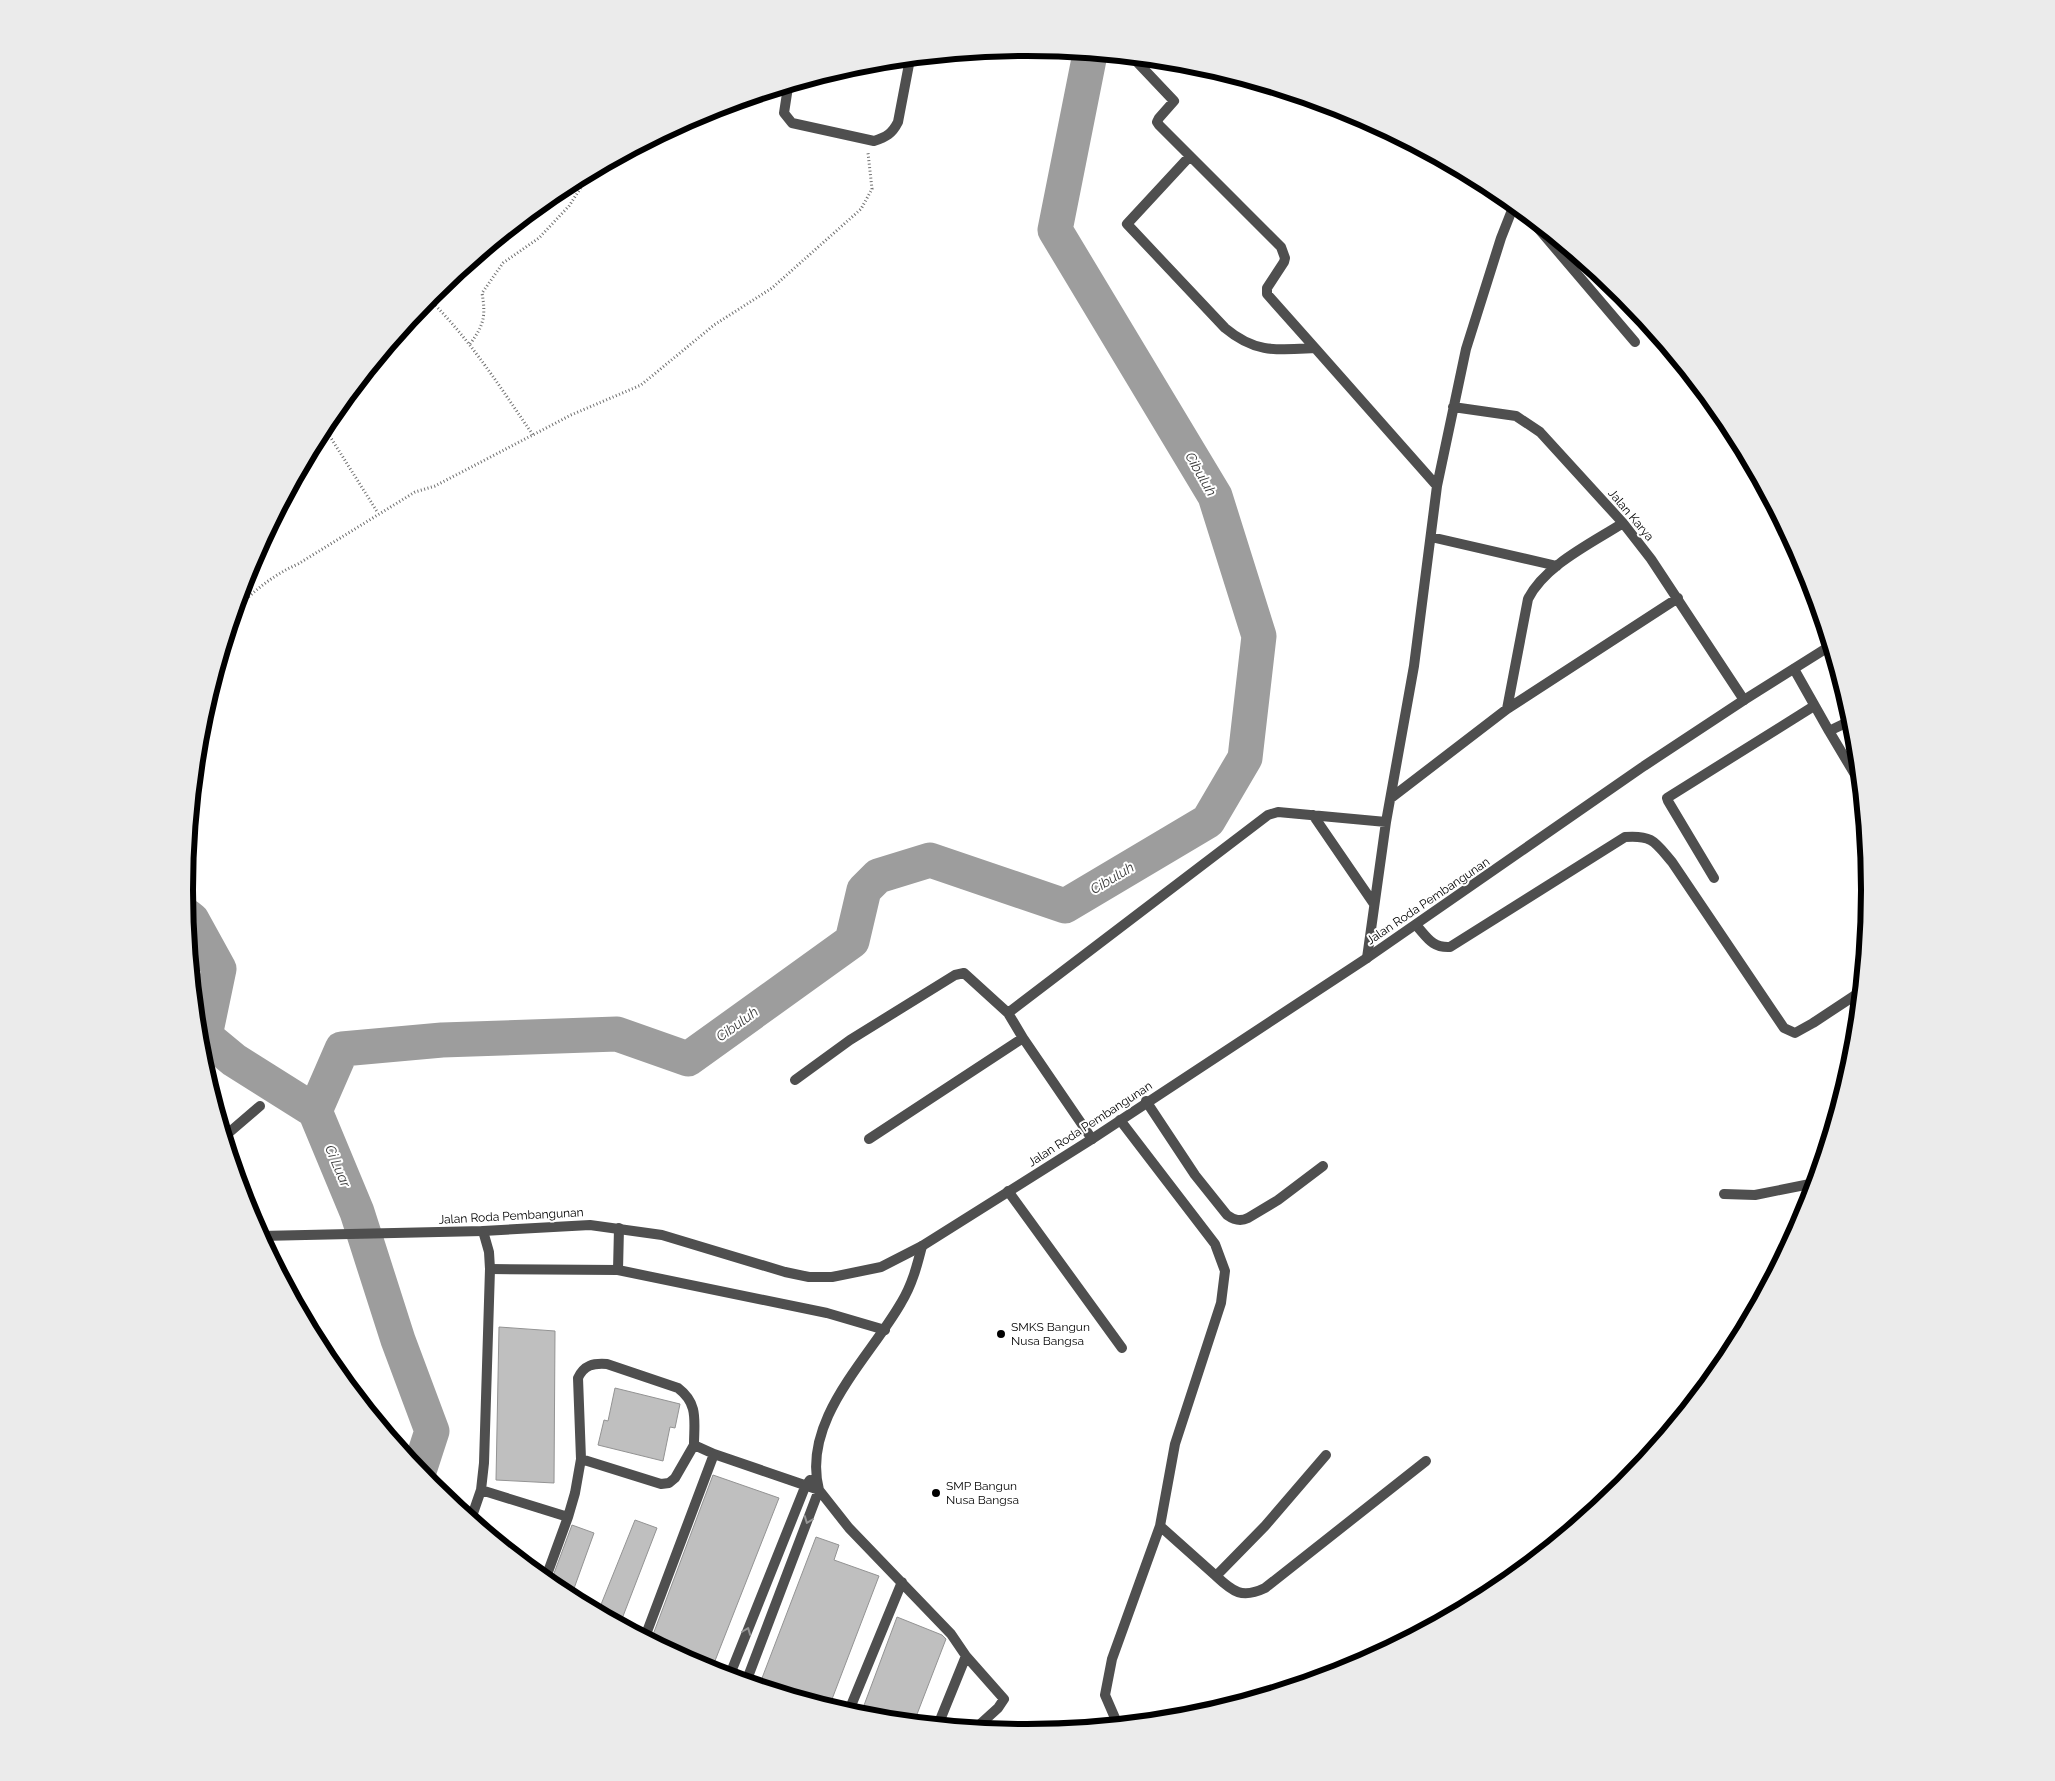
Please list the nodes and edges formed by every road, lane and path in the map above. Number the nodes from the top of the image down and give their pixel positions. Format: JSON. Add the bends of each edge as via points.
{"nodes":[{"id":1,"x":1138,"y":63,"type":"edge"},
{"id":2,"x":909,"y":65,"type":"edge"},
{"id":3,"x":787,"y":93,"type":"edge"},
{"id":4,"x":874,"y":141,"type":"junction"},
{"id":5,"x":1190,"y":156,"type":"junction"},
{"id":6,"x":582,"y":185,"type":"edge"},
{"id":7,"x":1511,"y":212,"type":"edge"},
{"id":8,"x":1547,"y":238,"type":"edge"},
{"id":9,"x":435,"y":304,"type":"edge"},
{"id":10,"x":1635,"y":342,"type":"dead end"},
{"id":11,"x":470,"y":344,"type":"junction"},
{"id":12,"x":1315,"y":348,"type":"junction"},
{"id":13,"x":1453,"y":406,"type":"junction"},
{"id":14,"x":329,"y":435,"type":"edge"},
{"id":15,"x":533,"y":435,"type":"junction"},
{"id":16,"x":1437,"y":486,"type":"junction"},
{"id":17,"x":378,"y":514,"type":"junction"},
{"id":18,"x":1623,"y":523,"type":"junction"},
{"id":19,"x":1431,"y":537,"type":"junction"},
{"id":20,"x":1557,"y":566,"type":"junction"},
{"id":21,"x":1678,"y":598,"type":"junction"},
{"id":22,"x":247,"y":599,"type":"edge"},
{"id":23,"x":1825,"y":649,"type":"edge"},
{"id":24,"x":1794,"y":669,"type":"junction"},
{"id":25,"x":1744,"y":700,"type":"junction"},
{"id":26,"x":1814,"y":706,"type":"junction"},
{"id":27,"x":1507,"y":710,"type":"junction"},
{"id":28,"x":1845,"y":724,"type":"edge"},
{"id":29,"x":1829,"y":732,"type":"junction"},
{"id":30,"x":1853,"y":772,"type":"edge"},
{"id":31,"x":1391,"y":798,"type":"junction"},
{"id":32,"x":1314,"y":815,"type":"junction"},
{"id":33,"x":1386,"y":822,"type":"junction"},
{"id":34,"x":1714,"y":878,"type":"dead end"},
{"id":35,"x":1374,"y":904,"type":"junction"},
{"id":36,"x":1416,"y":925,"type":"junction"},
{"id":37,"x":1367,"y":958,"type":"junction"},
{"id":38,"x":1855,"y":995,"type":"edge"},
{"id":39,"x":1008,"y":1013,"type":"junction"},
{"id":40,"x":1023,"y":1038,"type":"junction"},
{"id":41,"x":796,"y":1080,"type":"dead end"},
{"id":42,"x":1146,"y":1102,"type":"junction"},
{"id":43,"x":260,"y":1106,"type":"dead end"},
{"id":44,"x":1120,"y":1120,"type":"junction"},
{"id":45,"x":230,"y":1132,"type":"edge"},
{"id":46,"x":869,"y":1139,"type":"dead end"},
{"id":47,"x":1092,"y":1139,"type":"junction"},
{"id":48,"x":1323,"y":1166,"type":"dead end"},
{"id":49,"x":1807,"y":1186,"type":"edge"},
{"id":50,"x":1008,"y":1191,"type":"junction"},
{"id":51,"x":1724,"y":1194,"type":"dead end"},
{"id":52,"x":619,"y":1228,"type":"junction"},
{"id":53,"x":483,"y":1231,"type":"junction"},
{"id":54,"x":269,"y":1236,"type":"edge"},
{"id":55,"x":922,"y":1246,"type":"junction"},
{"id":56,"x":490,"y":1268,"type":"junction"},
{"id":57,"x":618,"y":1270,"type":"junction"},
{"id":58,"x":885,"y":1330,"type":"junction"},
{"id":59,"x":1122,"y":1348,"type":"dead end"},
{"id":60,"x":694,"y":1445,"type":"junction"},
{"id":61,"x":714,"y":1454,"type":"junction"},
{"id":62,"x":1326,"y":1455,"type":"dead end"},
{"id":63,"x":580,"y":1460,"type":"junction"},
{"id":64,"x":1426,"y":1461,"type":"dead end"},
{"id":65,"x":815,"y":1474,"type":"junction"},
{"id":66,"x":805,"y":1486,"type":"junction"},
{"id":67,"x":481,"y":1490,"type":"junction"},
{"id":68,"x":819,"y":1490,"type":"junction"},
{"id":69,"x":473,"y":1514,"type":"edge"},
{"id":70,"x":568,"y":1517,"type":"junction"},
{"id":71,"x":1160,"y":1526,"type":"junction"},
{"id":72,"x":548,"y":1572,"type":"edge"},
{"id":73,"x":1216,"y":1576,"type":"junction"},
{"id":74,"x":902,"y":1582,"type":"junction"},
{"id":75,"x":647,"y":1632,"type":"edge"},
{"id":76,"x":966,"y":1656,"type":"junction"},
{"id":77,"x":732,"y":1670,"type":"edge"},
{"id":78,"x":748,"y":1676,"type":"edge"},
{"id":79,"x":851,"y":1706,"type":"edge"},
{"id":80,"x":940,"y":1720,"type":"edge"},
{"id":81,"x":1116,"y":1720,"type":"edge"},
{"id":82,"x":981,"y":1723,"type":"edge"}],
"edges":[{"from":1,"to":5,"type":"street","via":[[1173,97],[1173,103],[1157,122]]},
{"from":2,"to":4,"type":"street","via":[[898,122],[885,138]]},
{"from":3,"to":4,"type":"street","via":[[784,113],[792,123]]},
{"from":4,"to":15,"type":"path","via":[[867,156],[872,189],[861,209],[772,288],[714,325],[641,385]]},
{"from":5,"to":12,"type":"street","via":[[1281,247],[1285,258],[1267,288],[1267,294]]},
{"from":5,"to":12,"type":"street","via":[[1127,224],[1236,337],[1263,348]]},
{"from":6,"to":11,"type":"path","via":[[569,206],[539,238],[503,263],[492,278],[482,293],[485,310],[481,330]]},
{"from":7,"to":13,"type":"street","via":[[1466,349]]},
{"from":8,"to":10,"type":"street"},
{"from":9,"to":11,"type":"path"},
{"from":11,"to":15,"type":"path"},
{"from":12,"to":16,"type":"street"},
{"from":13,"to":16,"type":"street"},
{"from":13,"to":18,"type":"street","name":"Jalan Karya","via":[[1516,416],[1526,422],[1540,432]]},
{"from":14,"to":17,"type":"path"},
{"from":15,"to":17,"type":"path","via":[[435,486],[415,492]]},
{"from":16,"to":19,"type":"street"},
{"from":17,"to":22,"type":"path","via":[[278,573]]},
{"from":18,"to":20,"type":"street"},
{"from":18,"to":21,"type":"street","name":"Jalan Karya"},
{"from":19,"to":20,"type":"street"},
{"from":19,"to":31,"type":"street","via":[[1414,666]]},
{"from":20,"to":27,"type":"street","via":[[1533,589],[1528,599]]},
{"from":21,"to":25,"type":"street","name":"Jalan Karya"},
{"from":21,"to":27,"type":"street"},
{"from":23,"to":24,"type":"street","name":"Jalan Roda Pembangunan"},
{"from":24,"to":25,"type":"street","name":"Jalan Roda Pembangunan"},
{"from":24,"to":26,"type":"street"},
{"from":25,"to":36,"type":"street","name":"Jalan Roda Pembangunan"},
{"from":26,"to":29,"type":"street"},
{"from":26,"to":34,"type":"street","via":[[1667,798]]},
{"from":27,"to":31,"type":"street"},
{"from":28,"to":29,"type":"street"},
{"from":29,"to":30,"type":"street"},
{"from":31,"to":33,"type":"street"},
{"from":32,"to":33,"type":"street"},
{"from":32,"to":35,"type":"street"},
{"from":32,"to":39,"type":"street","via":[[1278,812],[1268,815]]},
{"from":33,"to":35,"type":"street"},
{"from":35,"to":37,"type":"street"},
{"from":36,"to":37,"type":"street","name":"Jalan Roda Pembangunan"},
{"from":36,"to":38,"type":"street","via":[[1432,944],[1450,947],[1625,837],[1642,836],[1656,843],[1672,862],[1784,1028],[1795,1032],[1813,1024]]},
{"from":37,"to":42,"type":"street","name":"Jalan Roda Pembangunan"},
{"from":39,"to":40,"type":"street"},
{"from":39,"to":41,"type":"street","via":[[970,976],[960,973],[850,1040]]},
{"from":40,"to":46,"type":"street"},
{"from":40,"to":47,"type":"street"},
{"from":42,"to":44,"type":"street","name":"Jalan Roda Pembangunan"},
{"from":42,"to":48,"type":"street","via":[[1195,1175],[1232,1219],[1248,1218]]},
{"from":43,"to":45,"type":"street"},
{"from":44,"to":47,"type":"street","name":"Jalan Roda Pembangunan"},
{"from":44,"to":71,"type":"street","via":[[1215,1244],[1224,1271],[1221,1303],[1175,1444]]},
{"from":47,"to":50,"type":"street","name":"Jalan Roda Pembangunan"},
{"from":49,"to":51,"type":"street","via":[[1755,1195]]},
{"from":50,"to":55,"type":"street","name":"Jalan Roda Pembangunan"},
{"from":50,"to":59,"type":"street"},
{"from":52,"to":53,"type":"street","name":"Jalan Roda Pembangunan","via":[[571,1225]]},
{"from":52,"to":55,"type":"street","name":"Jalan Roda Pembangunan","via":[[662,1235],[809,1277],[832,1277],[881,1267]]},
{"from":52,"to":57,"type":"street"},
{"from":53,"to":54,"type":"street","name":"Jalan Roda Pembangunan"},
{"from":53,"to":56,"type":"street"},
{"from":55,"to":58,"type":"street","via":[[911,1284]]},
{"from":56,"to":57,"type":"street"},
{"from":56,"to":67,"type":"street"},
{"from":57,"to":58,"type":"street","via":[[827,1313]]},
{"from":58,"to":65,"type":"street","via":[[839,1393],[820,1440]]},
{"from":60,"to":61,"type":"street"},
{"from":60,"to":63,"type":"street","via":[[670,1483],[661,1484]]},
{"from":60,"to":63,"type":"street","via":[[694,1408],[686,1394],[678,1388],[634,1373],[595,1363],[581,1371],[578,1378]]},
{"from":61,"to":66,"type":"street"},
{"from":61,"to":75,"type":"street"},
{"from":62,"to":73,"type":"street","via":[[1265,1526]]},
{"from":63,"to":70,"type":"street"},
{"from":64,"to":73,"type":"street","via":[[1265,1588],[1238,1593]]},
{"from":65,"to":66,"type":"street"},
{"from":65,"to":68,"type":"street"},
{"from":66,"to":68,"type":"street"},
{"from":77,"to":66,"type":"street","one_way":true},
{"from":67,"to":69,"type":"street"},
{"from":67,"to":70,"type":"street"},
{"from":68,"to":74,"type":"street","via":[[849,1528]]},
{"from":68,"to":78,"type":"street","one_way":true},
{"from":70,"to":72,"type":"street"},
{"from":71,"to":73,"type":"street"},
{"from":71,"to":81,"type":"street","via":[[1112,1659],[1105,1695]]},
{"from":74,"to":76,"type":"street","via":[[951,1634]]},
{"from":74,"to":79,"type":"street"},
{"from":76,"to":80,"type":"street"},
{"from":76,"to":82,"type":"street","via":[[1004,1699]]}]}
